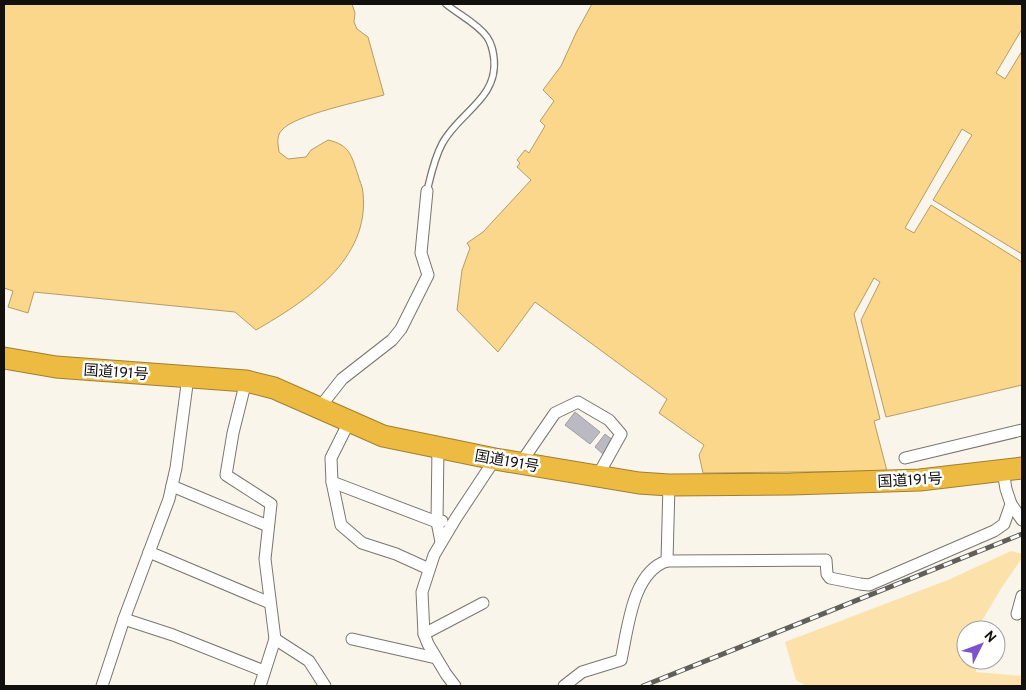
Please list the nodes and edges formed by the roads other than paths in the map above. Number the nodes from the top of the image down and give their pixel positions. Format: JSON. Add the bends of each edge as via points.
{"nodes":[{"id":1,"x":446,"y":4,"type":"edge"},
{"id":2,"x":427,"y":191,"type":"joint"},
{"id":3,"x":4,"y":358,"type":"edge"},
{"id":4,"x":188,"y":377,"type":"junction"},
{"id":5,"x":246,"y":381,"type":"junction"},
{"id":6,"x":320,"y":408,"type":"junction"},
{"id":7,"x":349,"y":422,"type":"junction"},
{"id":8,"x":1022,"y":430,"type":"edge"},
{"id":9,"x":438,"y":447,"type":"junction"},
{"id":10,"x":905,"y":458,"type":"dead end"},
{"id":11,"x":495,"y":459,"type":"junction"},
{"id":12,"x":520,"y":464,"type":"junction"},
{"id":13,"x":1012,"y":469,"type":"edge"},
{"id":14,"x":597,"y":477,"type":"junction"},
{"id":15,"x":332,"y":482,"type":"junction"},
{"id":16,"x":669,"y":485,"type":"junction"},
{"id":17,"x":172,"y":486,"type":"junction"},
{"id":18,"x":1012,"y":504,"type":"junction"},
{"id":19,"x":456,"y":518,"type":"junction"},
{"id":20,"x":1022,"y":520,"type":"edge"},
{"id":21,"x":436,"y":522,"type":"junction"},
{"id":22,"x":268,"y":526,"type":"junction"},
{"id":23,"x":441,"y":542,"type":"junction"},
{"id":24,"x":149,"y":552,"type":"junction"},
{"id":25,"x":667,"y":561,"type":"junction"},
{"id":26,"x":429,"y":569,"type":"junction"},
{"id":27,"x":1022,"y":596,"type":"edge"},
{"id":28,"x":483,"y":603,"type":"dead end"},
{"id":29,"x":270,"y":604,"type":"junction"},
{"id":30,"x":1017,"y":614,"type":"dead end"},
{"id":31,"x":124,"y":618,"type":"junction"},
{"id":32,"x":424,"y":634,"type":"junction"},
{"id":33,"x":275,"y":639,"type":"junction"},
{"id":34,"x":352,"y":639,"type":"dead end"},
{"id":35,"x":436,"y":658,"type":"junction"},
{"id":36,"x":264,"y":671,"type":"junction"},
{"id":37,"x":446,"y":674,"type":"junction"},
{"id":38,"x":102,"y":686,"type":"edge"},
{"id":39,"x":260,"y":686,"type":"edge"},
{"id":40,"x":325,"y":686,"type":"edge"},
{"id":41,"x":442,"y":686,"type":"edge"},
{"id":42,"x":455,"y":686,"type":"edge"},
{"id":43,"x":564,"y":686,"type":"edge"}],
"edges":[{"from":1,"to":2,"type":"lane","via":[[487,37],[493,48],[494,64],[492,81],[480,102],[452,128],[442,143]]},
{"from":2,"to":6,"type":"street","via":[[420,253],[428,275],[410,314],[392,340],[342,379]]},
{"from":3,"to":4,"type":"highway","name":"国道191号","via":[[56,367]]},
{"from":4,"to":5,"type":"highway","name":"国道191号"},
{"from":4,"to":17,"type":"street"},
{"from":5,"to":6,"type":"highway","name":"国道191号","via":[[274,388]]},
{"from":5,"to":22,"type":"street","via":[[226,475],[271,504]]},
{"from":6,"to":7,"type":"highway","name":"国道191号"},
{"from":7,"to":9,"type":"highway","name":"国道191号","via":[[383,436]]},
{"from":7,"to":15,"type":"street","via":[[331,458]]},
{"from":8,"to":10,"type":"street"},
{"from":9,"to":11,"type":"highway","name":"国道191号"},
{"from":9,"to":21,"type":"street"},
{"from":11,"to":12,"type":"highway","name":"国道191号"},
{"from":11,"to":19,"type":"street"},
{"from":12,"to":14,"type":"highway","name":"国道191号"},
{"from":12,"to":14,"type":"street","via":[[555,413],[578,402],[609,420],[622,434]]},
{"from":13,"to":16,"type":"highway","name":"国道191号","via":[[920,480]]},
{"from":13,"to":18,"type":"street","via":[[1006,489]]},
{"from":14,"to":16,"type":"highway","name":"国道191号"},
{"from":15,"to":21,"type":"street"},
{"from":15,"to":26,"type":"street","via":[[341,525],[362,542]]},
{"from":16,"to":25,"type":"street"},
{"from":17,"to":22,"type":"street"},
{"from":17,"to":24,"type":"street"},
{"from":18,"to":20,"type":"street"},
{"from":18,"to":25,"type":"street","via":[[1004,524],[994,531],[869,584],[830,578],[826,560]]},
{"from":19,"to":21,"type":"street"},
{"from":19,"to":23,"type":"street"},
{"from":21,"to":23,"type":"street"},
{"from":22,"to":29,"type":"street","via":[[265,559]]},
{"from":23,"to":26,"type":"street"},
{"from":24,"to":29,"type":"street"},
{"from":24,"to":31,"type":"street"},
{"from":25,"to":43,"type":"street","via":[[651,569],[642,580],[621,660],[582,672]]},
{"from":26,"to":32,"type":"street","via":[[422,592]]},
{"from":27,"to":30,"type":"street"},
{"from":28,"to":32,"type":"street"},
{"from":29,"to":33,"type":"street"},
{"from":31,"to":36,"type":"street"},
{"from":31,"to":38,"type":"street"},
{"from":32,"to":35,"type":"street"},
{"from":33,"to":36,"type":"street"},
{"from":33,"to":40,"type":"street","via":[[309,661]]},
{"from":34,"to":35,"type":"street"},
{"from":35,"to":37,"type":"street"},
{"from":36,"to":39,"type":"street"},
{"from":37,"to":41,"type":"street"},
{"from":37,"to":42,"type":"street"}]}
